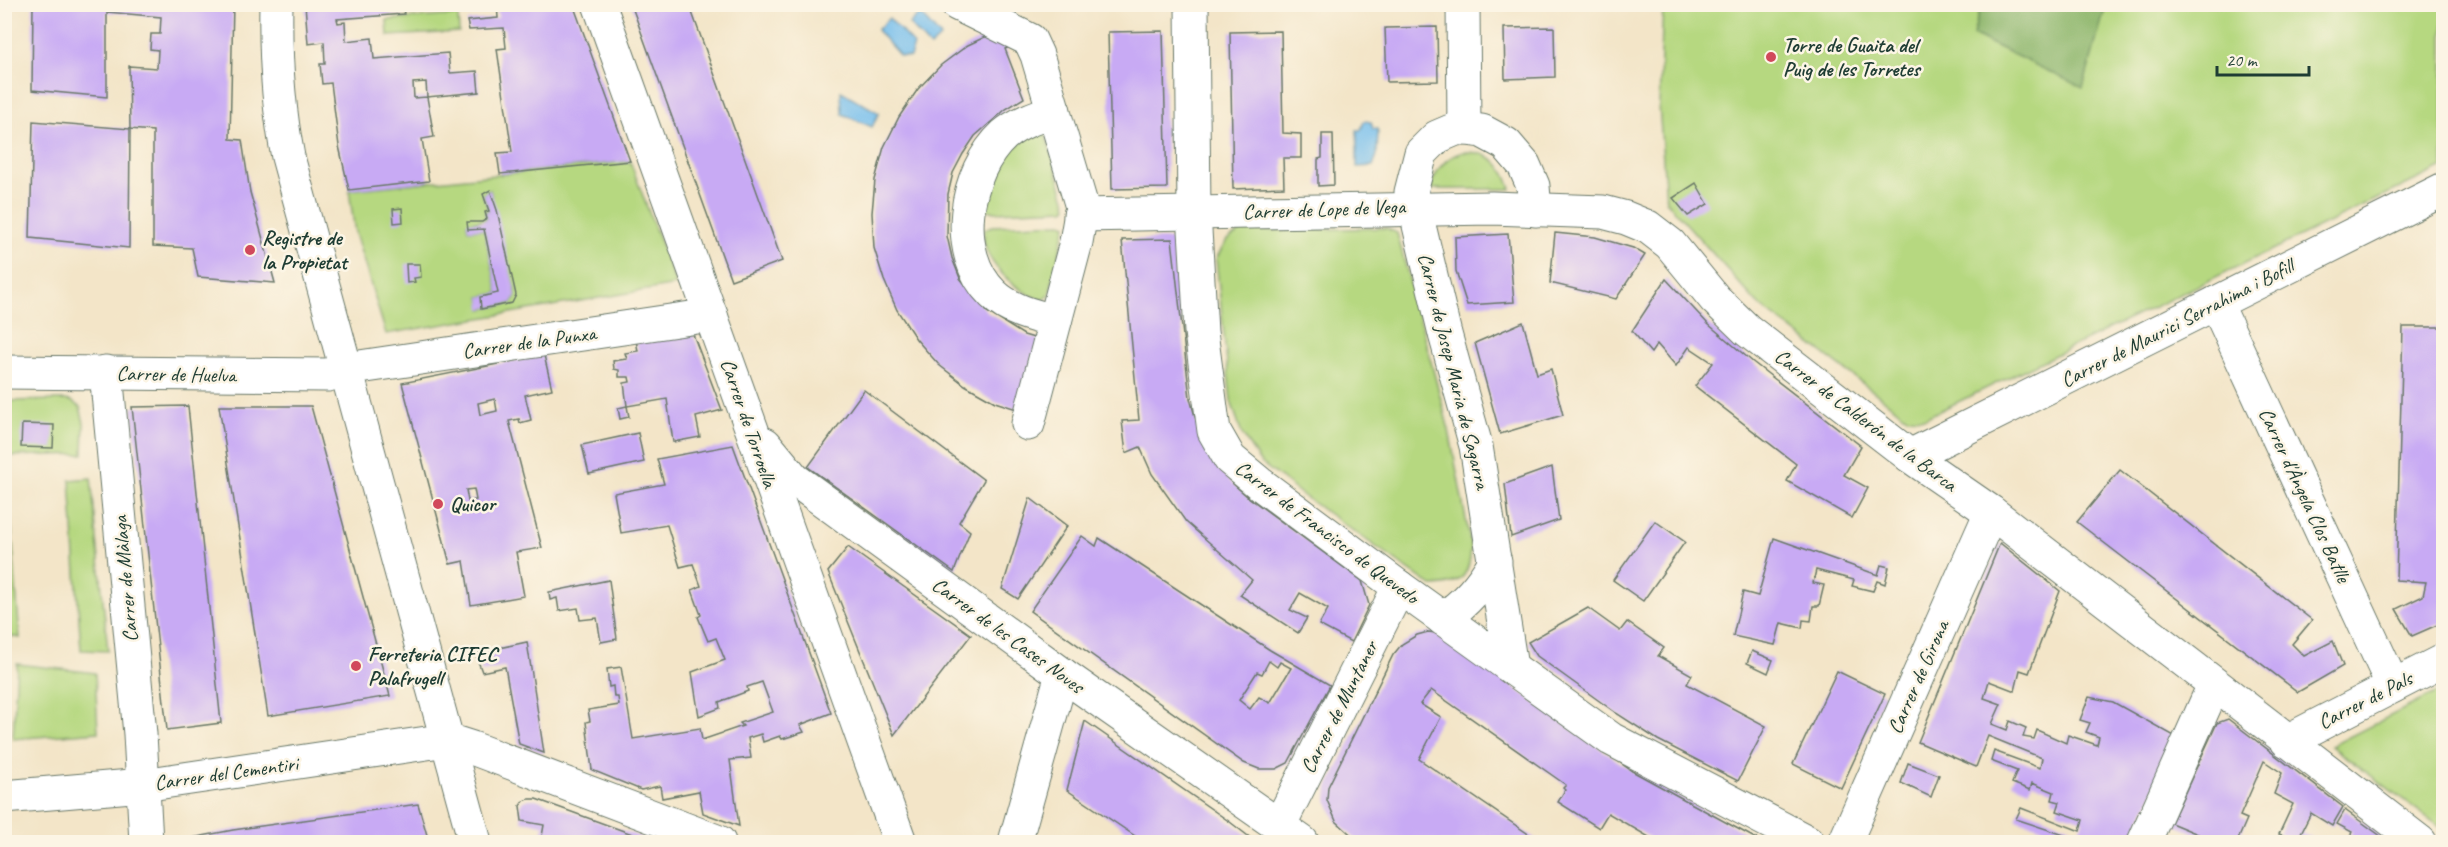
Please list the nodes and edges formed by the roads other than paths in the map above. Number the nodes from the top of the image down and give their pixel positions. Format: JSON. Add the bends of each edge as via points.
{"nodes":[{"id":1,"x":276,"y":4,"type":"edge"},
{"id":2,"x":599,"y":4,"type":"edge"},
{"id":3,"x":957,"y":4,"type":"edge"},
{"id":4,"x":1192,"y":4,"type":"edge"},
{"id":5,"x":1463,"y":4,"type":"edge"},
{"id":6,"x":1054,"y":111,"type":"junction"},
{"id":7,"x":1464,"y":129,"type":"junction"},
{"id":8,"x":2444,"y":189,"type":"edge"},
{"id":9,"x":1414,"y":209,"type":"junction"},
{"id":10,"x":1535,"y":210,"type":"junction"},
{"id":11,"x":1194,"y":213,"type":"junction"},
{"id":12,"x":1080,"y":215,"type":"junction"},
{"id":13,"x":2216,"y":303,"type":"junction"},
{"id":14,"x":711,"y":315,"type":"junction"},
{"id":15,"x":1055,"y":321,"type":"junction"},
{"id":16,"x":346,"y":369,"type":"junction"},
{"id":17,"x":4,"y":372,"type":"edge"},
{"id":18,"x":106,"y":372,"type":"junction"},
{"id":19,"x":742,"y":401,"type":"junction"},
{"id":20,"x":1028,"y":424,"type":"dead end"},
{"id":21,"x":1910,"y":456,"type":"junction"},
{"id":22,"x":1991,"y":512,"type":"junction"},
{"id":23,"x":1495,"y":561,"type":"junction"},
{"id":24,"x":1399,"y":587,"type":"junction"},
{"id":25,"x":1443,"y":619,"type":"junction"},
{"id":26,"x":2444,"y":660,"type":"edge"},
{"id":27,"x":1511,"y":667,"type":"junction"},
{"id":28,"x":1062,"y":674,"type":"junction"},
{"id":29,"x":2214,"y":685,"type":"junction"},
{"id":30,"x":2393,"y":686,"type":"junction"},
{"id":31,"x":447,"y":740,"type":"junction"},
{"id":32,"x":2287,"y":741,"type":"junction"},
{"id":33,"x":143,"y":786,"type":"junction"},
{"id":34,"x":4,"y":796,"type":"edge"},
{"id":35,"x":1290,"y":834,"type":"edge"},
{"id":36,"x":2405,"y":837,"type":"edge"},
{"id":37,"x":146,"y":843,"type":"edge"},
{"id":38,"x":475,"y":843,"type":"edge"},
{"id":39,"x":719,"y":843,"type":"edge"},
{"id":40,"x":900,"y":843,"type":"edge"},
{"id":41,"x":1015,"y":843,"type":"edge"},
{"id":42,"x":1808,"y":843,"type":"edge"},
{"id":43,"x":1845,"y":843,"type":"edge"},
{"id":44,"x":2144,"y":843,"type":"edge"}],
"edges":[{"from":1,"to":16,"type":"street","via":[[276,54],[288,157]]},
{"from":2,"to":14,"type":"street","name":"Carrer de Torroella"},
{"from":3,"to":6,"type":"street","via":[[1030,40]]},
{"from":4,"to":11,"type":"street","name":"Carrer de Francisco de Quevedo"},
{"from":5,"to":7,"type":"street"},
{"from":6,"to":12,"type":"street","via":[[1082,207]]},
{"from":6,"to":15,"type":"street","via":[[1005,135],[982,160],[974,180],[967,228],[978,275],[993,294],[1013,308]]},
{"from":7,"to":9,"type":"street","name":"Carrer de Lope de Vega","via":[[1437,137],[1421,153],[1411,192]]},
{"from":7,"to":10,"type":"street","via":[[1482,131],[1506,144],[1529,176]]},
{"from":8,"to":13,"type":"street","name":"Carrer de Maurici Serrahima i Bofill"},
{"from":9,"to":10,"type":"street","name":"Carrer de Calderón de la Barca"},
{"from":9,"to":11,"type":"street","name":"Carrer de Lope de Vega"},
{"from":9,"to":23,"type":"street","name":"Carrer de Josep Maria de Sagarra","via":[[1476,446]]},
{"from":10,"to":21,"type":"street","name":"Carrer de Calderón de la Barca","via":[[1603,212],[1648,228],[1670,244],[1715,299],[1747,330]]},
{"from":11,"to":12,"type":"street","name":"Carrer de Lope de Vega"},
{"from":11,"to":24,"type":"street","name":"Carrer de Francisco de Quevedo","via":[[1201,332],[1214,431],[1230,459],[1258,483]]},
{"from":12,"to":15,"type":"street"},
{"from":13,"to":21,"type":"street","name":"Carrer de Maurici Serrahima i Bofill"},
{"from":13,"to":30,"type":"street","name":"Carrer d'Àngela Clos Batlle"},
{"from":14,"to":16,"type":"street","name":"Carrer de la Punxa"},
{"from":14,"to":19,"type":"street","name":"Carrer de Torroella"},
{"from":15,"to":20,"type":"street"},
{"from":16,"to":18,"type":"street","name":"Carrer de Huelva","via":[[307,377]]},
{"from":16,"to":31,"type":"street"},
{"from":17,"to":18,"type":"street","name":"Carrer de Huelva"},
{"from":18,"to":33,"type":"street","name":"Carrer de Màlaga"},
{"from":19,"to":28,"type":"street","name":"Carrer de les Cases Noves","via":[[768,448],[794,479]]},
{"from":19,"to":40,"type":"street","name":"Carrer de Torroella"},
{"from":21,"to":22,"type":"street","name":"Carrer de Calderón de la Barca"},
{"from":22,"to":29,"type":"street","name":"Carrer de Calderón de la Barca"},
{"from":22,"to":43,"type":"street","name":"Carrer de Girona"},
{"from":23,"to":25,"type":"street","via":[[1473,595]]},
{"from":23,"to":27,"type":"street"},
{"from":24,"to":25,"type":"street","name":"Carrer de Francisco de Quevedo"},
{"from":24,"to":35,"type":"street","name":"Carrer de Muntaner"},
{"from":25,"to":27,"type":"street","name":"Carrer de Francisco de Quevedo"},
{"from":26,"to":30,"type":"street","name":"Carrer de Pals"},
{"from":27,"to":42,"type":"street","name":"Carrer de Francisco de Quevedo","via":[[1611,739]]},
{"from":28,"to":35,"type":"street","name":"Carrer de les Cases Noves"},
{"from":28,"to":41,"type":"street"},
{"from":29,"to":32,"type":"street","name":"Carrer de Calderón de la Barca"},
{"from":29,"to":44,"type":"street"},
{"from":30,"to":32,"type":"street","name":"Carrer de Pals"},
{"from":31,"to":33,"type":"street","name":"Carrer del Cementiri"},
{"from":31,"to":38,"type":"street"},
{"from":31,"to":39,"type":"street"},
{"from":32,"to":36,"type":"street","name":"Carrer de Calderón de la Barca"},
{"from":33,"to":34,"type":"street","name":"Carrer del Cementiri"},
{"from":33,"to":37,"type":"street","name":"Carrer de Màlaga"}]}
